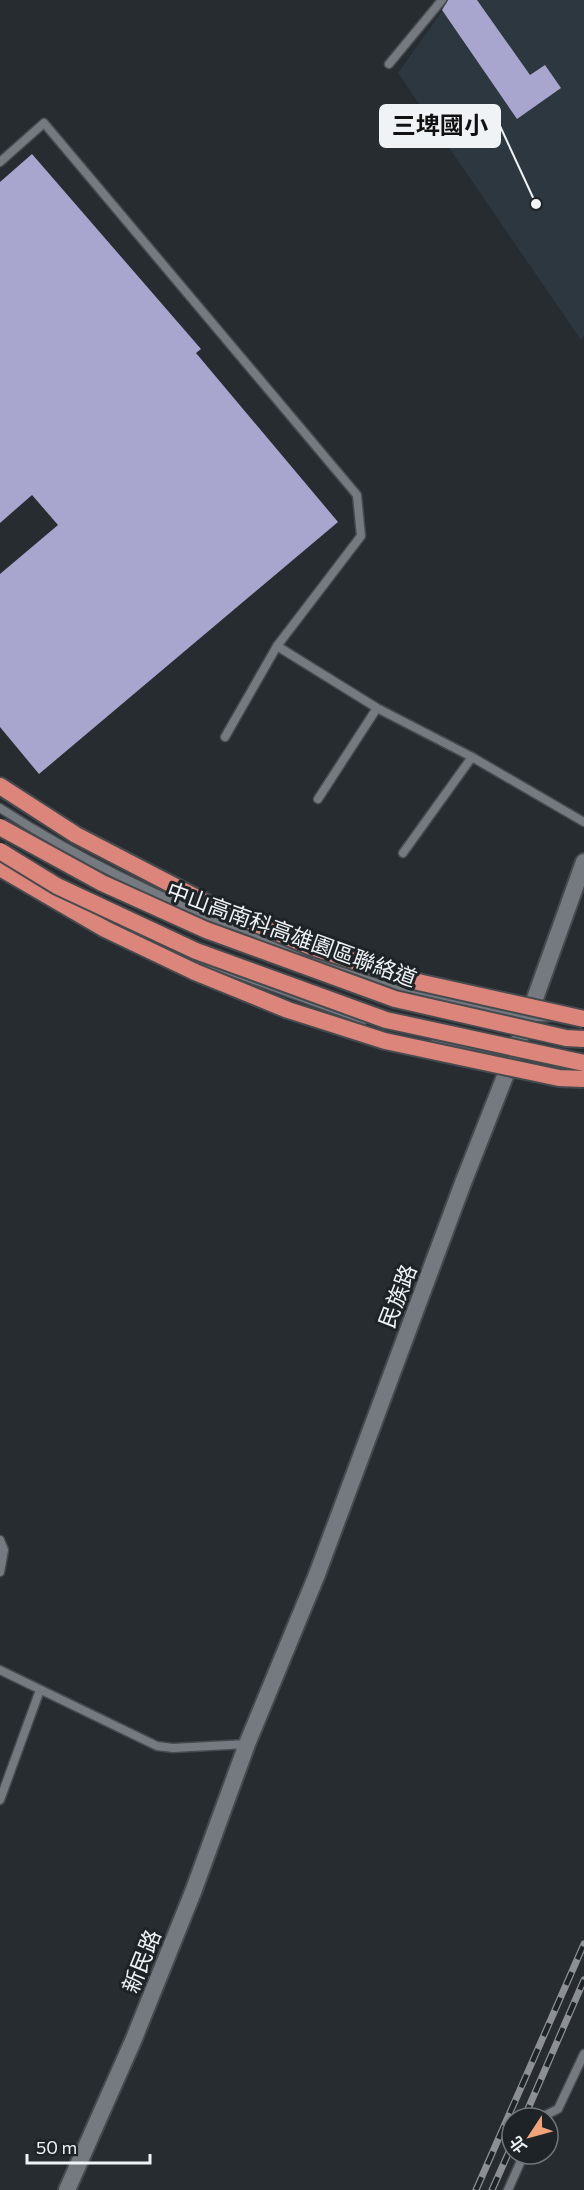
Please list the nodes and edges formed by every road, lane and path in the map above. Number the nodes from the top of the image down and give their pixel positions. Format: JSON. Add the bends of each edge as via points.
{"nodes":[{"id":1,"x":442,"y":0,"type":"edge"},
{"id":2,"x":389,"y":64,"type":"dead end"},
{"id":3,"x":0,"y":162,"type":"edge"},
{"id":4,"x":277,"y":646,"type":"junction"},
{"id":5,"x":377,"y":708,"type":"junction"},
{"id":6,"x":225,"y":737,"type":"dead end"},
{"id":7,"x":472,"y":757,"type":"junction"},
{"id":8,"x":0,"y":786,"type":"edge"},
{"id":9,"x":318,"y":798,"type":"dead end"},
{"id":10,"x":0,"y":808,"type":"edge"},
{"id":11,"x":584,"y":822,"type":"edge"},
{"id":12,"x":0,"y":827,"type":"edge"},
{"id":13,"x":0,"y":852,"type":"edge"},
{"id":14,"x":403,"y":853,"type":"dead end"},
{"id":15,"x":584,"y":862,"type":"edge"},
{"id":16,"x":0,"y":868,"type":"edge"},
{"id":17,"x":584,"y":1017,"type":"edge"},
{"id":18,"x":528,"y":1018,"type":"junction"},
{"id":19,"x":584,"y":1039,"type":"edge"},
{"id":20,"x":512,"y":1059,"type":"junction"},
{"id":21,"x":584,"y":1063,"type":"edge"},
{"id":22,"x":584,"y":1080,"type":"edge"},
{"id":23,"x":0,"y":1540,"type":"edge"},
{"id":24,"x":0,"y":1572,"type":"edge"},
{"id":25,"x":0,"y":1670,"type":"edge"},
{"id":26,"x":40,"y":1690,"type":"junction"},
{"id":27,"x":247,"y":1744,"type":"junction"},
{"id":28,"x":0,"y":1800,"type":"edge"},
{"id":29,"x":584,"y":2054,"type":"edge"},
{"id":30,"x":559,"y":2106,"type":"edge"},
{"id":31,"x":519,"y":2166,"type":"edge"},
{"id":32,"x":67,"y":2190,"type":"edge"},
{"id":33,"x":508,"y":2190,"type":"edge"}],
"edges":[{"from":1,"to":2,"type":"lane"},
{"from":3,"to":4,"type":"lane","via":[[44,123],[357,495],[362,536]]},
{"from":4,"to":5,"type":"lane"},
{"from":4,"to":6,"type":"lane"},
{"from":5,"to":7,"type":"lane"},
{"from":5,"to":9,"type":"lane"},
{"from":7,"to":11,"type":"lane"},
{"from":7,"to":14,"type":"lane"},
{"from":8,"to":17,"type":"highway","bridge":true,"via":[[76,835],[209,904],[310,947],[417,982]]},
{"from":10,"to":18,"type":"lane","via":[[99,867],[280,945],[412,992]]},
{"from":12,"to":19,"type":"highway","name":"中山高南科高雄園區聯絡道","bridge":true,"via":[[102,883],[273,955],[395,999]]},
{"from":13,"to":20,"type":"lane","via":[[82,900],[213,967],[354,1017]]},
{"from":13,"to":21,"type":"highway","name":"中山高南科高雄園區聯絡道","bridge":true,"via":[[57,886],[196,951],[363,1012],[397,1023]]},
{"from":15,"to":18,"type":"street","name":"民族路"},
{"from":16,"to":22,"type":"highway","bridge":true,"via":[[105,929],[288,1010],[385,1041]]},
{"from":17,"to":18,"type":"lane"},
{"from":18,"to":20,"type":"street","name":"民族路"},
{"from":20,"to":22,"type":"lane"},
{"from":20,"to":27,"type":"street","name":"民族路","via":[[316,1577]]},
{"from":23,"to":24,"type":"lane","via":[[4,1551]]},
{"from":25,"to":26,"type":"lane"},
{"from":26,"to":27,"type":"lane","via":[[157,1746]]},
{"from":26,"to":28,"type":"lane"},
{"from":27,"to":32,"type":"street","name":"新民路","via":[[133,2041]]},
{"from":29,"to":30,"type":"lane"},
{"from":31,"to":33,"type":"lane"}]}
